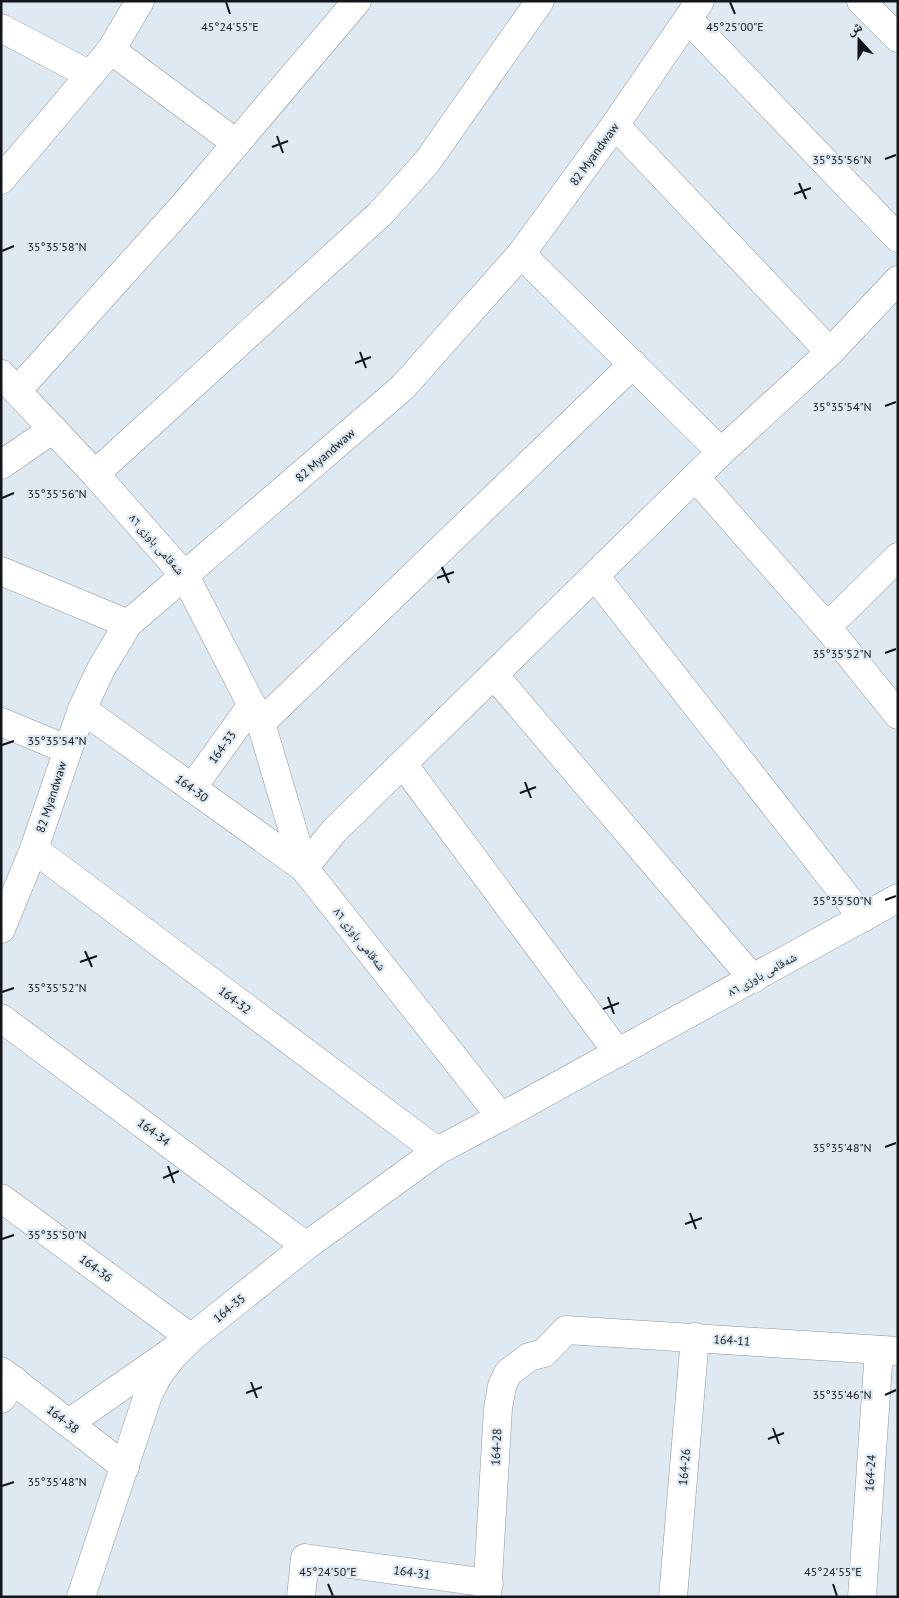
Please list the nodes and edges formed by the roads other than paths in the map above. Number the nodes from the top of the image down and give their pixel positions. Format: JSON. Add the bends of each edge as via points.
{"nodes":[{"id":1,"x":140,"y":1,"type":"edge"},
{"id":2,"x":357,"y":1,"type":"edge"},
{"id":3,"x":540,"y":1,"type":"edge"},
{"id":4,"x":861,"y":1,"type":"edge"},
{"id":5,"x":695,"y":10,"type":"edge"},
{"id":6,"x":1,"y":28,"type":"edge"},
{"id":7,"x":898,"y":38,"type":"edge"},
{"id":8,"x":111,"y":50,"type":"junction"},
{"id":9,"x":90,"y":75,"type":"junction"},
{"id":10,"x":615,"y":125,"type":"junction"},
{"id":11,"x":236,"y":143,"type":"junction"},
{"id":12,"x":1,"y":180,"type":"edge"},
{"id":13,"x":898,"y":238,"type":"edge"},
{"id":14,"x":521,"y":254,"type":"junction"},
{"id":15,"x":898,"y":280,"type":"edge"},
{"id":16,"x":830,"y":352,"type":"junction"},
{"id":17,"x":633,"y":364,"type":"junction"},
{"id":18,"x":9,"y":382,"type":"edge"},
{"id":19,"x":53,"y":429,"type":"junction"},
{"id":20,"x":721,"y":452,"type":"junction"},
{"id":21,"x":1,"y":465,"type":"edge"},
{"id":22,"x":95,"y":474,"type":"junction"},
{"id":23,"x":696,"y":478,"type":"junction"},
{"id":24,"x":898,"y":557,"type":"edge"},
{"id":25,"x":1,"y":571,"type":"edge"},
{"id":26,"x":185,"y":576,"type":"junction"},
{"id":27,"x":595,"y":576,"type":"junction"},
{"id":28,"x":128,"y":624,"type":"junction"},
{"id":29,"x":828,"y":627,"type":"junction"},
{"id":30,"x":494,"y":675,"type":"junction"},
{"id":31,"x":82,"y":709,"type":"junction"},
{"id":32,"x":257,"y":714,"type":"junction"},
{"id":33,"x":898,"y":714,"type":"edge"},
{"id":34,"x":1,"y":722,"type":"edge"},
{"id":35,"x":66,"y":749,"type":"junction"},
{"id":36,"x":403,"y":764,"type":"junction"},
{"id":37,"x":192,"y":788,"type":"junction"},
{"id":38,"x":34,"y":849,"type":"junction"},
{"id":39,"x":304,"y":868,"type":"junction"},
{"id":40,"x":11,"y":877,"type":"edge"},
{"id":41,"x":898,"y":898,"type":"edge"},
{"id":42,"x":863,"y":918,"type":"junction"},
{"id":43,"x":1,"y":929,"type":"edge"},
{"id":44,"x":753,"y":979,"type":"junction"},
{"id":45,"x":1,"y":1018,"type":"edge"},
{"id":46,"x":618,"y":1053,"type":"junction"},
{"id":47,"x":501,"y":1117,"type":"junction"},
{"id":48,"x":437,"y":1151,"type":"junction"},
{"id":49,"x":1,"y":1198,"type":"edge"},
{"id":50,"x":306,"y":1246,"type":"junction"},
{"id":51,"x":566,"y":1330,"type":"joint"},
{"id":52,"x":695,"y":1337,"type":"junction"},
{"id":53,"x":192,"y":1338,"type":"junction"},
{"id":54,"x":888,"y":1350,"type":"edge"},
{"id":55,"x":5,"y":1384,"type":"edge"},
{"id":56,"x":69,"y":1423,"type":"junction"},
{"id":57,"x":124,"y":1467,"type":"junction"},
{"id":58,"x":488,"y":1590,"type":"edge"},
{"id":59,"x":81,"y":1597,"type":"edge"},
{"id":60,"x":300,"y":1597,"type":"edge"},
{"id":61,"x":673,"y":1597,"type":"edge"},
{"id":62,"x":862,"y":1597,"type":"edge"}],
"edges":[{"from":1,"to":8,"type":"street"},
{"from":2,"to":11,"type":"street"},
{"from":3,"to":22,"type":"street","via":[[427,162],[381,214]]},
{"from":4,"to":7,"type":"street"},
{"from":5,"to":10,"type":"street","name":"82 Myandwaw"},
{"from":5,"to":13,"type":"street"},
{"from":6,"to":9,"type":"street"},
{"from":8,"to":9,"type":"street"},
{"from":8,"to":11,"type":"street"},
{"from":9,"to":12,"type":"street"},
{"from":10,"to":14,"type":"street","name":"82 Myandwaw"},
{"from":10,"to":16,"type":"street"},
{"from":11,"to":18,"type":"street"},
{"from":14,"to":17,"type":"street"},
{"from":14,"to":26,"type":"street","name":"82 Myandwaw","via":[[403,387]]},
{"from":15,"to":16,"type":"street"},
{"from":16,"to":20,"type":"street"},
{"from":17,"to":20,"type":"street"},
{"from":17,"to":32,"type":"street","name":"164-33"},
{"from":18,"to":19,"type":"street","name":"شەقامی باوزی ٨٦"},
{"from":19,"to":21,"type":"street"},
{"from":19,"to":22,"type":"street","name":"شەقامی باوزی ٨٦"},
{"from":20,"to":23,"type":"street"},
{"from":22,"to":26,"type":"street","name":"شەقامی باوزی ٨٦"},
{"from":23,"to":27,"type":"street"},
{"from":23,"to":29,"type":"street"},
{"from":24,"to":29,"type":"street"},
{"from":25,"to":28,"type":"street"},
{"from":26,"to":28,"type":"street","name":"82 Myandwaw"},
{"from":26,"to":32,"type":"street","name":"شەقامی باوزی ٨٦"},
{"from":27,"to":30,"type":"street"},
{"from":27,"to":42,"type":"street"},
{"from":28,"to":31,"type":"street","name":"82 Myandwaw"},
{"from":29,"to":33,"type":"street"},
{"from":30,"to":36,"type":"street"},
{"from":30,"to":44,"type":"street"},
{"from":31,"to":35,"type":"street","name":"82 Myandwaw"},
{"from":31,"to":37,"type":"street","name":"164-30"},
{"from":32,"to":37,"type":"street","name":"164-33"},
{"from":32,"to":39,"type":"street","name":"شەقامی باوزی ٨٦"},
{"from":34,"to":35,"type":"street"},
{"from":35,"to":38,"type":"street","name":"82 Myandwaw"},
{"from":36,"to":39,"type":"street","via":[[334,831]]},
{"from":36,"to":46,"type":"street"},
{"from":37,"to":39,"type":"street","name":"164-30"},
{"from":38,"to":40,"type":"street","name":"82 Myandwaw"},
{"from":38,"to":48,"type":"street","name":"164-32"},
{"from":39,"to":47,"type":"street","name":"شەقامی باوزی ٨٦"},
{"from":40,"to":43,"type":"street","name":"82 Myandwaw"},
{"from":41,"to":42,"type":"street","name":"شەقامی باوزی ٨٦"},
{"from":42,"to":44,"type":"street","name":"شەقامی باوزی ٨٦"},
{"from":44,"to":46,"type":"street","name":"شەقامی باوزی ٨٦"},
{"from":45,"to":50,"type":"street","name":"164-34"},
{"from":46,"to":47,"type":"street","name":"شەقامی باوزی ٨٦"},
{"from":47,"to":48,"type":"street","name":"164-35"},
{"from":48,"to":50,"type":"street","name":"164-35"},
{"from":49,"to":53,"type":"street","name":"164-36"},
{"from":50,"to":53,"type":"street","name":"164-35"},
{"from":51,"to":52,"type":"street","name":"164-11"},
{"from":51,"to":58,"type":"street","name":"164-28","via":[[544,1353],[518,1363],[502,1386]]},
{"from":52,"to":54,"type":"street","name":"164-11"},
{"from":52,"to":61,"type":"street","name":"164-26"},
{"from":53,"to":56,"type":"street"},
{"from":53,"to":57,"type":"street","name":"164-35","via":[[159,1374],[148,1395]]},
{"from":54,"to":62,"type":"street","name":"164-24"},
{"from":55,"to":56,"type":"street","name":"164-38"},
{"from":56,"to":57,"type":"street","name":"164-38"},
{"from":57,"to":59,"type":"street","name":"164-35"},
{"from":58,"to":60,"type":"street","name":"164-31","via":[[305,1558]]}]}
